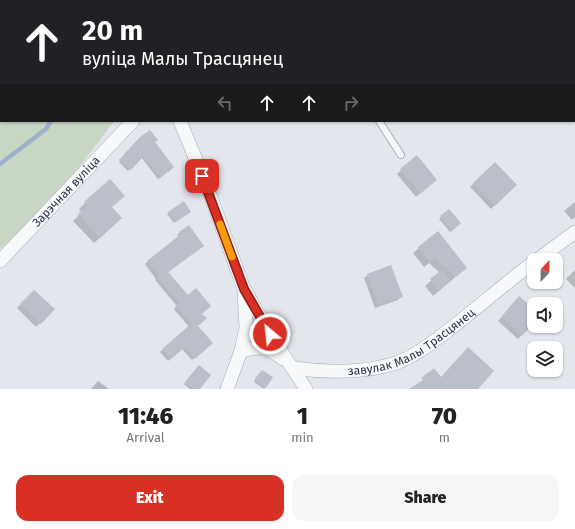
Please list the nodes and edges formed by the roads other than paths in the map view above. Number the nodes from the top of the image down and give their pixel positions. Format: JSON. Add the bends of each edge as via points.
{"nodes":[{"id":1,"x":132,"y":122,"type":"edge"},
{"id":2,"x":180,"y":122,"type":"edge"},
{"id":3,"x":381,"y":122,"type":"edge"},
{"id":4,"x":401,"y":155,"type":"dead end"},
{"id":5,"x":575,"y":232,"type":"edge"},
{"id":6,"x":546,"y":253,"type":"edge"},
{"id":7,"x":0,"y":262,"type":"edge"},
{"id":8,"x":527,"y":268,"type":"edge"},
{"id":9,"x":244,"y":289,"type":"junction"},
{"id":10,"x":241,"y":351,"type":"junction"},
{"id":11,"x":294,"y":368,"type":"junction"},
{"id":12,"x":227,"y":389,"type":"edge"},
{"id":13,"x":306,"y":389,"type":"edge"}],
"edges":[{"from":1,"to":7,"type":"street","name":"Зарэчная вуліца"},
{"from":2,"to":9,"type":"street"},
{"from":3,"to":4,"type":"lane"},
{"from":5,"to":6,"type":"street"},
{"from":8,"to":11,"type":"street","name":"завулак Малы Трасцянец","via":[[437,339],[398,362],[350,370],[311,371]]},
{"from":9,"to":10,"type":"street","via":[[246,328]]},
{"from":9,"to":11,"type":"street","via":[[270,334]]},
{"from":10,"to":11,"type":"street","via":[[258,347],[272,350]]},
{"from":10,"to":12,"type":"street"},
{"from":11,"to":13,"type":"street"}]}
